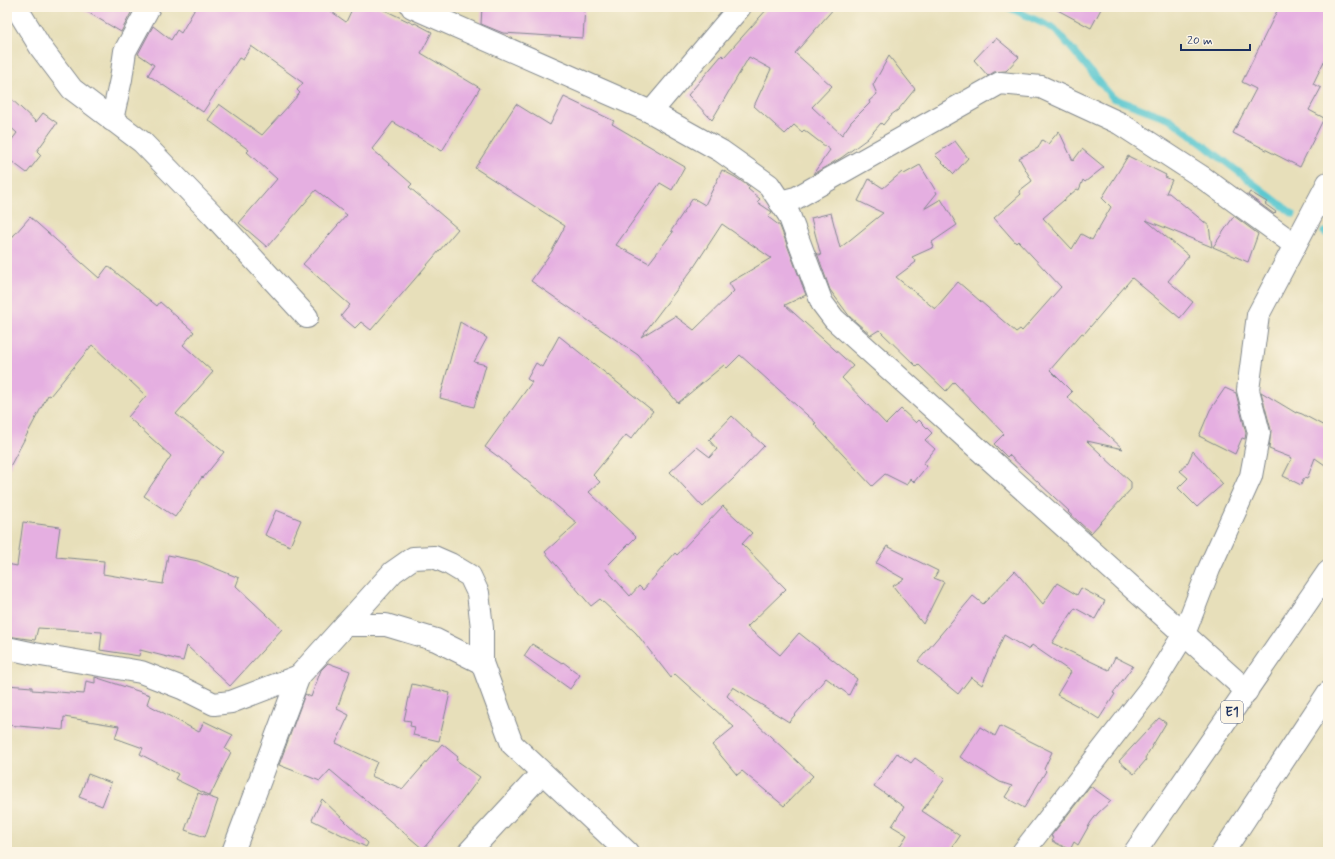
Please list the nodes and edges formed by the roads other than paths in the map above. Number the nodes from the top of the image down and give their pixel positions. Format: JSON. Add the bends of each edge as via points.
{"nodes":[{"id":1,"x":16,"y":7,"type":"edge"},
{"id":2,"x":149,"y":7,"type":"edge"},
{"id":3,"x":412,"y":7,"type":"edge"},
{"id":4,"x":740,"y":7,"type":"edge"},
{"id":5,"x":651,"y":112,"type":"junction"},
{"id":6,"x":112,"y":120,"type":"junction"},
{"id":7,"x":1328,"y":183,"type":"edge"},
{"id":8,"x":780,"y":202,"type":"junction"},
{"id":9,"x":1297,"y":240,"type":"junction"},
{"id":10,"x":307,"y":317,"type":"dead end"},
{"id":11,"x":1328,"y":572,"type":"edge"},
{"id":12,"x":345,"y":625,"type":"junction"},
{"id":13,"x":1184,"y":634,"type":"junction"},
{"id":14,"x":7,"y":648,"type":"edge"},
{"id":15,"x":482,"y":663,"type":"junction"},
{"id":16,"x":299,"y":676,"type":"junction"},
{"id":17,"x":1247,"y":691,"type":"junction"},
{"id":18,"x":1328,"y":693,"type":"edge"},
{"id":19,"x":542,"y":773,"type":"junction"},
{"id":20,"x":233,"y":852,"type":"edge"},
{"id":21,"x":469,"y":852,"type":"edge"},
{"id":22,"x":627,"y":852,"type":"edge"},
{"id":23,"x":1023,"y":852,"type":"edge"},
{"id":24,"x":1135,"y":852,"type":"edge"},
{"id":25,"x":1223,"y":852,"type":"edge"}],
"edges":[{"from":1,"to":6,"type":"main road","via":[[41,48],[72,89]]},
{"from":2,"to":6,"type":"main road","via":[[125,51]]},
{"from":3,"to":5,"type":"main road"},
{"from":4,"to":5,"type":"main road"},
{"from":5,"to":8,"type":"main road","via":[[721,151],[769,185]]},
{"from":6,"to":10,"type":"main road","via":[[142,142]]},
{"from":7,"to":9,"type":"main road"},
{"from":8,"to":9,"type":"main road","via":[[796,198],[1000,83],[1041,87],[1119,123]]},
{"from":8,"to":13,"type":"main road","via":[[789,215],[822,303],[834,319]]},
{"from":9,"to":13,"type":"main road","via":[[1258,315],[1248,390],[1259,433],[1251,476],[1209,569]]},
{"from":11,"to":17,"type":"main road","number":"E1"},
{"from":12,"to":15,"type":"main road","via":[[386,625],[436,640]]},
{"from":12,"to":15,"type":"main road","via":[[393,572],[413,558],[434,557],[470,576],[478,593]]},
{"from":12,"to":16,"type":"main road"},
{"from":13,"to":17,"type":"main road"},
{"from":13,"to":23,"type":"main road","via":[[1152,686]]},
{"from":14,"to":16,"type":"main road","via":[[141,672],[214,704],[231,702]]},
{"from":15,"to":19,"type":"main road","via":[[512,744]]},
{"from":16,"to":20,"type":"main road"},
{"from":17,"to":24,"type":"main road","number":"E1"},
{"from":18,"to":25,"type":"main road"},
{"from":19,"to":21,"type":"main road"},
{"from":19,"to":22,"type":"main road"}]}
